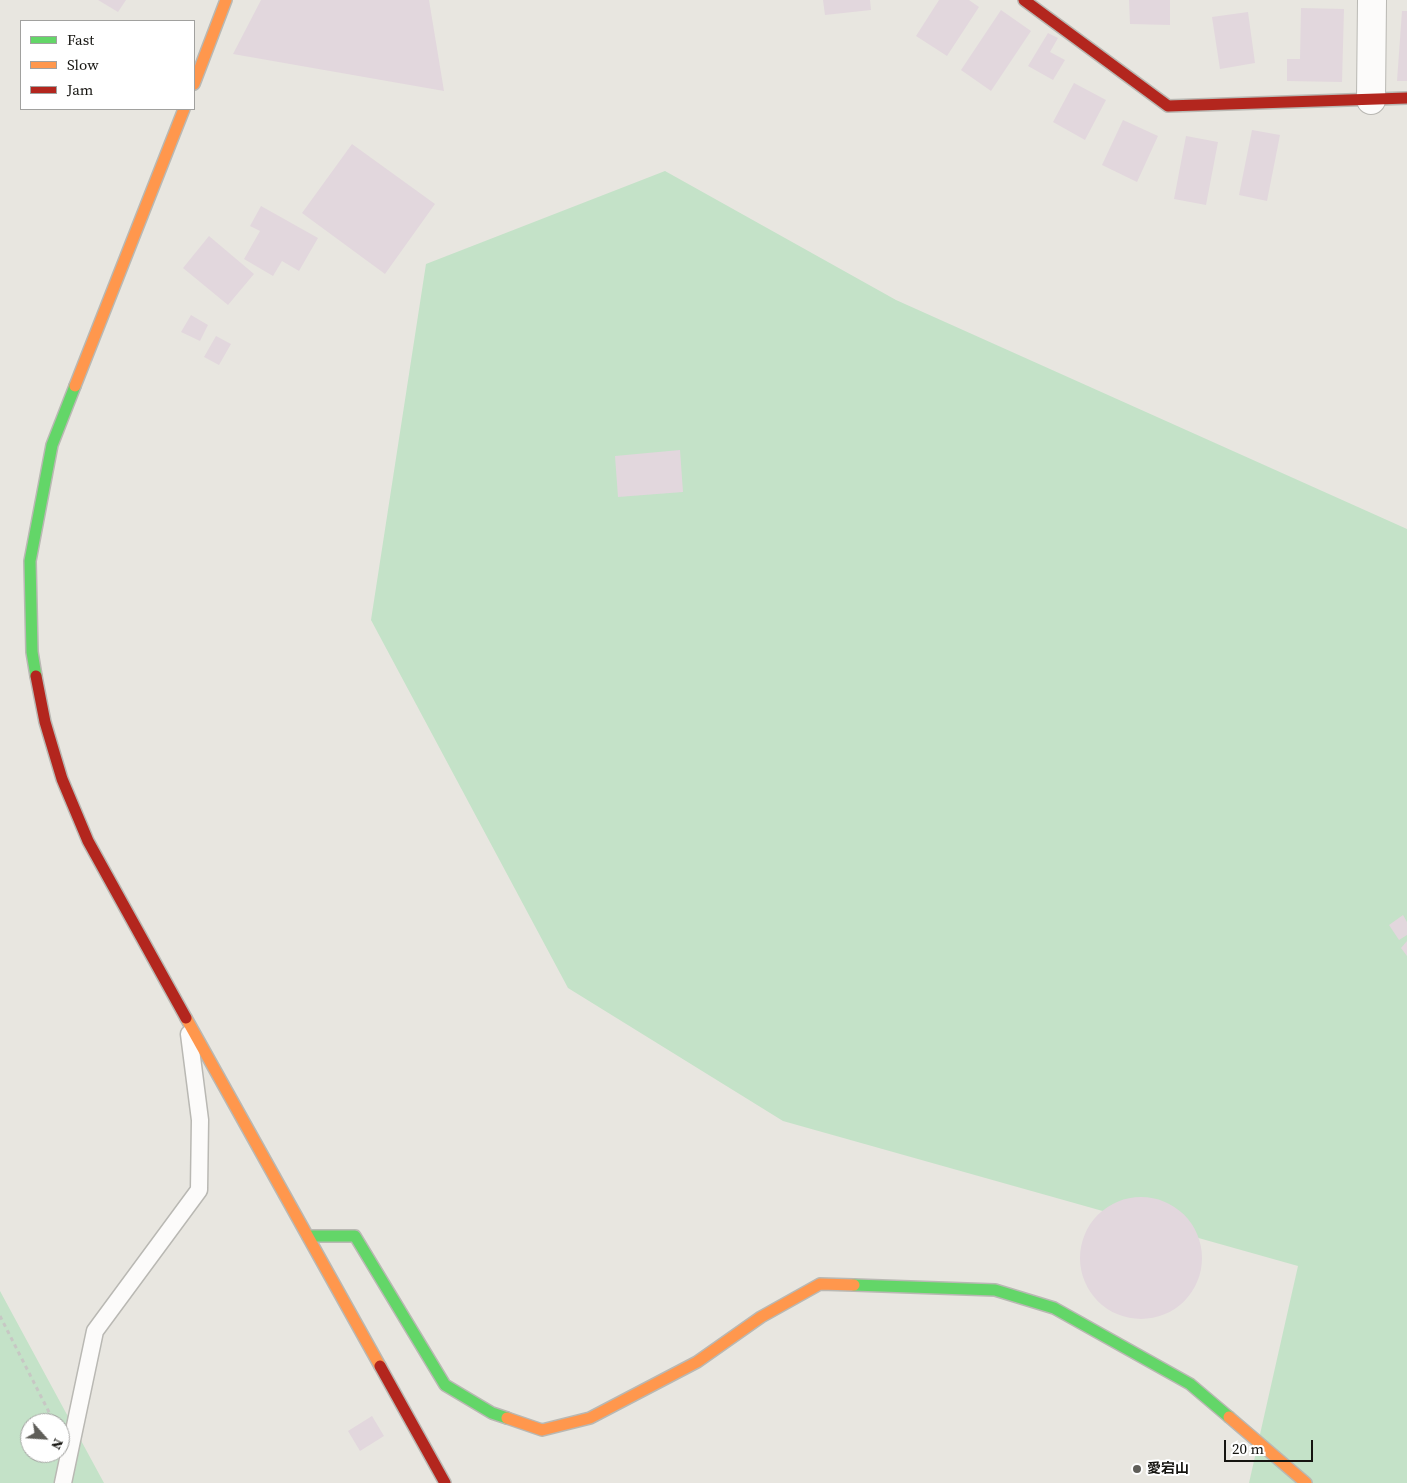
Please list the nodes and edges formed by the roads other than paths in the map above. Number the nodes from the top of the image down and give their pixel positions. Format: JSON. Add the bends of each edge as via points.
{"nodes":[{"id":1,"x":1024,"y":0,"type":"edge"},
{"id":2,"x":1372,"y":0,"type":"edge"},
{"id":3,"x":224,"y":1,"type":"edge"},
{"id":4,"x":195,"y":81,"type":"edge"},
{"id":5,"x":1407,"y":98,"type":"edge"},
{"id":6,"x":1371,"y":100,"type":"junction"},
{"id":7,"x":184,"y":110,"type":"edge"},
{"id":8,"x":187,"y":1020,"type":"junction"},
{"id":9,"x":308,"y":1236,"type":"junction"},
{"id":10,"x":63,"y":1483,"type":"edge"},
{"id":11,"x":445,"y":1483,"type":"edge"},
{"id":12,"x":1306,"y":1483,"type":"edge"}],
"edges":[{"from":1,"to":6,"type":"street","via":[[1168,106]]},
{"from":2,"to":6,"type":"street"},
{"from":3,"to":4,"type":"street"},
{"from":5,"to":6,"type":"street"},
{"from":7,"to":8,"type":"street","via":[[52,445],[30,560],[32,652],[44,722],[62,779],[88,842]]},
{"from":8,"to":9,"type":"street"},
{"from":8,"to":10,"type":"lane","via":[[200,1120],[199,1190],[95,1332]]},
{"from":9,"to":11,"type":"street"},
{"from":9,"to":12,"type":"street","via":[[355,1236],[445,1385],[492,1413],[542,1430],[590,1418],[697,1362],[761,1317],[820,1284],[995,1290],[1054,1308],[1190,1384]]}]}
